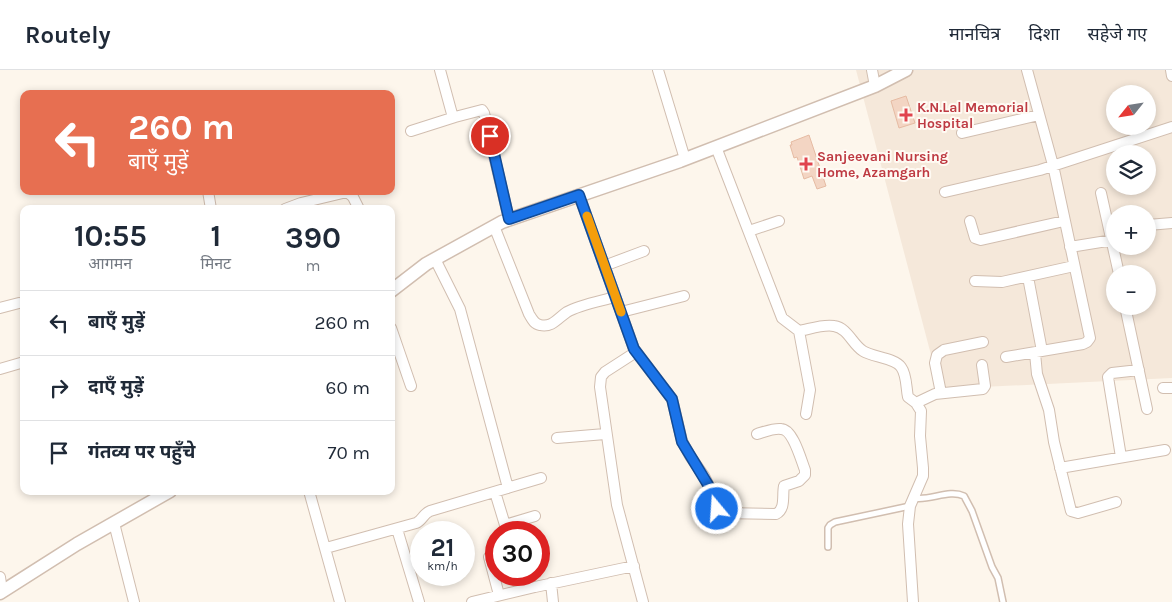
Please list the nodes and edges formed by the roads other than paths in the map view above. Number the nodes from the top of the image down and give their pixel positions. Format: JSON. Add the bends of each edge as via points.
{"nodes":[{"id":1,"x":440,"y":70,"type":"edge"},
{"id":2,"x":658,"y":70,"type":"edge"},
{"id":3,"x":872,"y":70,"type":"edge"},
{"id":4,"x":906,"y":70,"type":"edge"},
{"id":5,"x":1027,"y":70,"type":"edge"},
{"id":6,"x":1171,"y":70,"type":"edge"},
{"id":7,"x":1172,"y":76,"type":"edge"},
{"id":8,"x":875,"y":86,"type":"junction"},
{"id":9,"x":1039,"y":115,"type":"junction"},
{"id":10,"x":455,"y":117,"type":"junction"},
{"id":11,"x":1172,"y":127,"type":"edge"},
{"id":12,"x":411,"y":131,"type":"dead end"},
{"id":13,"x":962,"y":133,"type":"dead end"},
{"id":14,"x":716,"y":147,"type":"junction"},
{"id":15,"x":685,"y":159,"type":"junction"},
{"id":16,"x":1053,"y":165,"type":"junction"},
{"id":17,"x":945,"y":192,"type":"dead end"},
{"id":18,"x":1102,"y":194,"type":"dead end"},
{"id":19,"x":334,"y":195,"type":"edge"},
{"id":20,"x":579,"y":195,"type":"junction"},
{"id":21,"x":296,"y":205,"type":"edge"},
{"id":22,"x":1106,"y":208,"type":"edge"},
{"id":23,"x":509,"y":219,"type":"junction"},
{"id":24,"x":779,"y":221,"type":"dead end"},
{"id":25,"x":970,"y":221,"type":"dead end"},
{"id":26,"x":1064,"y":221,"type":"junction"},
{"id":27,"x":1172,"y":223,"type":"edge"},
{"id":28,"x":1156,"y":224,"type":"edge"},
{"id":29,"x":494,"y":226,"type":"junction"},
{"id":30,"x":749,"y":231,"type":"junction"},
{"id":31,"x":1106,"y":241,"type":"edge"},
{"id":32,"x":1070,"y":247,"type":"junction"},
{"id":33,"x":644,"y":251,"type":"dead end"},
{"id":34,"x":435,"y":258,"type":"junction"},
{"id":35,"x":604,"y":266,"type":"junction"},
{"id":36,"x":1074,"y":266,"type":"junction"},
{"id":37,"x":1028,"y":277,"type":"junction"},
{"id":38,"x":975,"y":281,"type":"dead end"},
{"id":39,"x":395,"y":288,"type":"edge"},
{"id":40,"x":684,"y":296,"type":"dead end"},
{"id":41,"x":615,"y":297,"type":"junction"},
{"id":42,"x":19,"y":303,"type":"dead end"},
{"id":43,"x":0,"y":308,"type":"edge"},
{"id":44,"x":621,"y":312,"type":"junction"},
{"id":45,"x":1127,"y":315,"type":"edge"},
{"id":46,"x":799,"y":331,"type":"junction"},
{"id":47,"x":395,"y":340,"type":"edge"},
{"id":48,"x":983,"y":342,"type":"dead end"},
{"id":49,"x":636,"y":352,"type":"junction"},
{"id":50,"x":1038,"y":352,"type":"junction"},
{"id":51,"x":1006,"y":357,"type":"dead end"},
{"id":52,"x":20,"y":363,"type":"edge"},
{"id":53,"x":982,"y":365,"type":"dead end"},
{"id":54,"x":0,"y":369,"type":"edge"},
{"id":55,"x":1138,"y":370,"type":"junction"},
{"id":56,"x":411,"y":386,"type":"dead end"},
{"id":57,"x":941,"y":393,"type":"junction"},
{"id":58,"x":916,"y":403,"type":"junction"},
{"id":59,"x":1147,"y":408,"type":"dead end"},
{"id":60,"x":806,"y":414,"type":"dead end"},
{"id":61,"x":606,"y":434,"type":"junction"},
{"id":62,"x":757,"y":434,"type":"dead end"},
{"id":63,"x":558,"y":438,"type":"dead end"},
{"id":64,"x":1165,"y":450,"type":"dead end"},
{"id":65,"x":1121,"y":458,"type":"junction"},
{"id":66,"x":1060,"y":468,"type":"junction"},
{"id":67,"x":541,"y":478,"type":"dead end"},
{"id":68,"x":508,"y":488,"type":"junction"},
{"id":69,"x":495,"y":492,"type":"junction"},
{"id":70,"x":163,"y":495,"type":"edge"},
{"id":71,"x":310,"y":495,"type":"edge"},
{"id":72,"x":912,"y":502,"type":"junction"},
{"id":73,"x":1116,"y":502,"type":"dead end"},
{"id":74,"x":536,"y":516,"type":"dead end"},
{"id":75,"x":114,"y":523,"type":"junction"},
{"id":76,"x":397,"y":529,"type":"junction"},
{"id":77,"x":828,"y":547,"type":"dead end"},
{"id":78,"x":326,"y":548,"type":"junction"},
{"id":79,"x":634,"y":566,"type":"junction"},
{"id":80,"x":0,"y":577,"type":"edge"},
{"id":81,"x":551,"y":583,"type":"junction"},
{"id":82,"x":497,"y":586,"type":"edge"},
{"id":83,"x":1,"y":592,"type":"edge"},
{"id":84,"x":499,"y":595,"type":"junction"},
{"id":85,"x":134,"y":602,"type":"edge"},
{"id":86,"x":340,"y":602,"type":"edge"},
{"id":87,"x":419,"y":602,"type":"edge"},
{"id":88,"x":472,"y":602,"type":"edge"},
{"id":89,"x":553,"y":602,"type":"edge"},
{"id":90,"x":643,"y":602,"type":"edge"},
{"id":91,"x":913,"y":602,"type":"edge"},
{"id":92,"x":1004,"y":602,"type":"edge"}],
"edges":[{"from":1,"to":10,"type":"street"},
{"from":2,"to":15,"type":"street"},
{"from":3,"to":8,"type":"street"},
{"from":4,"to":8,"type":"street"},
{"from":5,"to":9,"type":"street"},
{"from":6,"to":7,"type":"street"},
{"from":8,"to":14,"type":"street"},
{"from":9,"to":13,"type":"street"},
{"from":9,"to":16,"type":"street"},
{"from":10,"to":12,"type":"street"},
{"from":10,"to":23,"type":"street","via":[[478,110],[484,113]]},
{"from":11,"to":16,"type":"street"},
{"from":14,"to":15,"type":"street"},
{"from":14,"to":30,"type":"street"},
{"from":15,"to":20,"type":"street"},
{"from":16,"to":17,"type":"street"},
{"from":16,"to":26,"type":"street"},
{"from":18,"to":22,"type":"street"},
{"from":19,"to":21,"type":"street"},
{"from":20,"to":23,"type":"street"},
{"from":20,"to":35,"type":"street"},
{"from":23,"to":29,"type":"street"},
{"from":24,"to":30,"type":"street"},
{"from":25,"to":26,"type":"street","via":[[975,238],[980,240]]},
{"from":26,"to":32,"type":"street"},
{"from":27,"to":28,"type":"street"},
{"from":29,"to":34,"type":"street"},
{"from":29,"to":41,"type":"street","via":[[529,314],[540,326],[556,322],[567,312]]},
{"from":30,"to":46,"type":"street","via":[[782,318]]},
{"from":31,"to":32,"type":"street"},
{"from":32,"to":36,"type":"street"},
{"from":33,"to":35,"type":"street"},
{"from":34,"to":39,"type":"street"},
{"from":34,"to":68,"type":"street","via":[[460,309]]},
{"from":35,"to":41,"type":"street"},
{"from":36,"to":37,"type":"street"},
{"from":36,"to":50,"type":"street","via":[[1090,338],[1083,344]]},
{"from":37,"to":38,"type":"street","via":[[998,283]]},
{"from":37,"to":50,"type":"street"},
{"from":40,"to":44,"type":"street"},
{"from":41,"to":44,"type":"street"},
{"from":42,"to":43,"type":"street"},
{"from":44,"to":49,"type":"street"},
{"from":45,"to":55,"type":"street"},
{"from":46,"to":58,"type":"street","via":[[828,326],[840,328],[865,352],[901,366],[908,397]]},
{"from":46,"to":60,"type":"street","via":[[810,390]]},
{"from":47,"to":56,"type":"street"},
{"from":48,"to":57,"type":"street","via":[[937,354],[935,363]]},
{"from":49,"to":61,"type":"street","via":[[602,376],[600,388]]},
{"from":49,"to":62,"type":"street","via":[[672,399],[682,442],[704,476],[722,514],[776,514],[782,508],[784,486],[799,481],[805,475],[787,431],[779,428]]},
{"from":50,"to":51,"type":"street"},
{"from":50,"to":66,"type":"street","via":[[1037,374],[1049,410]]},
{"from":52,"to":54,"type":"street"},
{"from":53,"to":57,"type":"street","via":[[983,389]]},
{"from":55,"to":59,"type":"street"},
{"from":55,"to":65,"type":"street","via":[[1114,372],[1108,377]]},
{"from":57,"to":58,"type":"street","via":[[931,394]]},
{"from":58,"to":72,"type":"street","via":[[921,411],[923,476]]},
{"from":61,"to":63,"type":"street"},
{"from":61,"to":79,"type":"street","via":[[617,505]]},
{"from":64,"to":65,"type":"street"},
{"from":65,"to":66,"type":"street"},
{"from":66,"to":73,"type":"street","via":[[1071,511]]},
{"from":67,"to":68,"type":"street"},
{"from":68,"to":69,"type":"street"},
{"from":69,"to":74,"type":"street","via":[[505,525]]},
{"from":69,"to":76,"type":"street","via":[[430,511],[418,522]]},
{"from":70,"to":75,"type":"street"},
{"from":71,"to":78,"type":"street"},
{"from":72,"to":77,"type":"lane","via":[[835,522],[828,528]]},
{"from":72,"to":91,"type":"street","via":[[908,543]]},
{"from":72,"to":92,"type":"lane","via":[[956,494],[964,496],[998,578]]},
{"from":75,"to":83,"type":"street"},
{"from":75,"to":85,"type":"street"},
{"from":76,"to":78,"type":"street"},
{"from":76,"to":87,"type":"street"},
{"from":78,"to":86,"type":"street"},
{"from":79,"to":81,"type":"street"},
{"from":79,"to":90,"type":"street"},
{"from":80,"to":83,"type":"street"},
{"from":81,"to":84,"type":"street"},
{"from":81,"to":89,"type":"street"},
{"from":82,"to":84,"type":"street"},
{"from":84,"to":88,"type":"street"}]}
